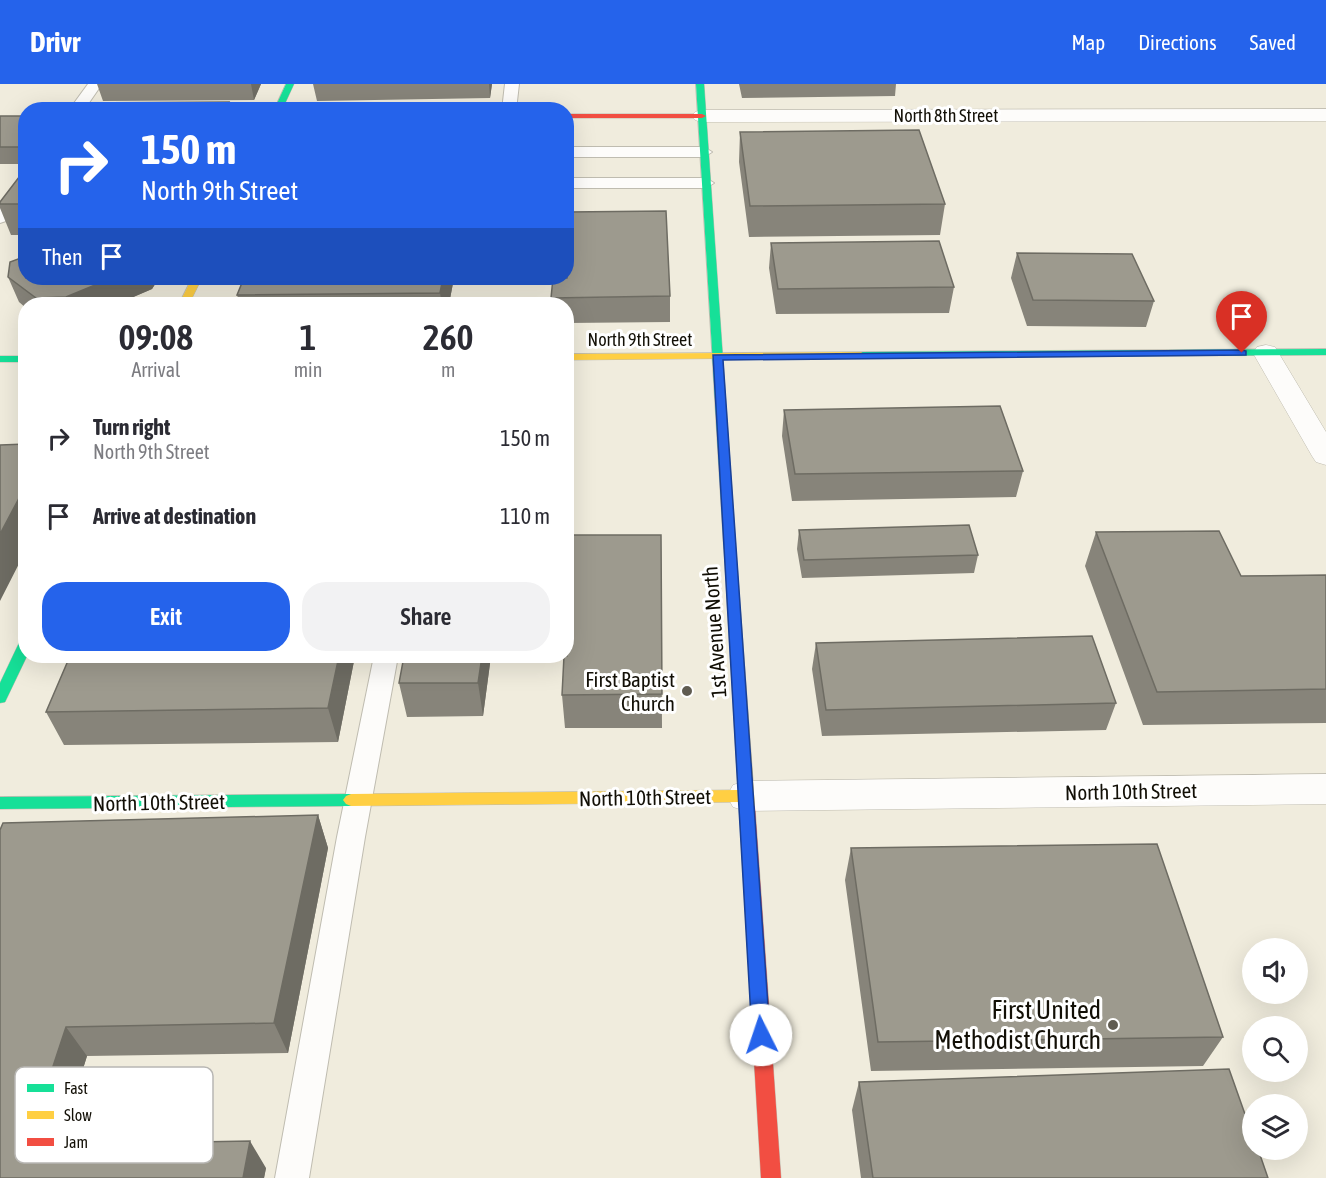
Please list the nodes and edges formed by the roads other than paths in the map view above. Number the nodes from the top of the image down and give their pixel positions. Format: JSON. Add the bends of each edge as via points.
{"nodes":[{"id":1,"x":95,"y":84,"type":"edge"},
{"id":2,"x":290,"y":84,"type":"edge"},
{"id":3,"x":512,"y":84,"type":"edge"},
{"id":4,"x":700,"y":84,"type":"edge"},
{"id":5,"x":82,"y":102,"type":"edge"},
{"id":6,"x":282,"y":102,"type":"edge"},
{"id":7,"x":510,"y":102,"type":"edge"},
{"id":8,"x":1326,"y":114,"type":"edge"},
{"id":9,"x":574,"y":116,"type":"edge"},
{"id":10,"x":702,"y":116,"type":"junction"},
{"id":11,"x":574,"y":152,"type":"edge"},
{"id":12,"x":704,"y":152,"type":"junction"},
{"id":13,"x":574,"y":183,"type":"edge"},
{"id":14,"x":706,"y":183,"type":"junction"},
{"id":15,"x":18,"y":193,"type":"edge"},
{"id":16,"x":0,"y":218,"type":"edge"},
{"id":17,"x":1326,"y":352,"type":"edge"},
{"id":18,"x":1266,"y":353,"type":"junction"},
{"id":19,"x":574,"y":357,"type":"edge"},
{"id":20,"x":717,"y":357,"type":"junction"},
{"id":21,"x":18,"y":358,"type":"edge"},
{"id":22,"x":0,"y":359,"type":"edge"},
{"id":23,"x":1326,"y":456,"type":"edge"},
{"id":24,"x":18,"y":660,"type":"edge"},
{"id":25,"x":385,"y":663,"type":"edge"},
{"id":26,"x":0,"y":698,"type":"edge"},
{"id":27,"x":1326,"y":789,"type":"edge"},
{"id":28,"x":746,"y":796,"type":"junction"},
{"id":29,"x":358,"y":800,"type":"junction"},
{"id":30,"x":0,"y":803,"type":"edge"},
{"id":31,"x":292,"y":1178,"type":"edge"},
{"id":32,"x":771,"y":1178,"type":"edge"}],
"edges":[{"from":1,"to":5,"type":"lane"},
{"from":2,"to":6,"type":"main road"},
{"from":3,"to":7,"type":"lane"},
{"from":4,"to":10,"type":"main road","name":"1st Avenue North"},
{"from":8,"to":10,"type":"street","name":"North 8th Street"},
{"from":9,"to":10,"type":"main road","name":"North 8th Street"},
{"from":10,"to":12,"type":"main road","name":"1st Avenue North"},
{"from":11,"to":12,"type":"lane"},
{"from":12,"to":14,"type":"main road","name":"1st Avenue North"},
{"from":13,"to":14,"type":"lane"},
{"from":14,"to":20,"type":"main road","name":"1st Avenue North"},
{"from":15,"to":16,"type":"lane"},
{"from":17,"to":18,"type":"main road","name":"North 9th Street"},
{"from":18,"to":20,"type":"main road","name":"North 9th Street"},
{"from":18,"to":23,"type":"street"},
{"from":19,"to":20,"type":"main road","name":"North 9th Street"},
{"from":20,"to":28,"type":"main road","name":"1st Avenue North"},
{"from":21,"to":22,"type":"main road"},
{"from":24,"to":26,"type":"main road"},
{"from":25,"to":29,"type":"lane"},
{"from":27,"to":28,"type":"street","name":"North 10th Street"},
{"from":28,"to":29,"type":"main road","name":"North 10th Street"},
{"from":28,"to":32,"type":"main road","name":"1st Avenue North"},
{"from":29,"to":30,"type":"main road","name":"North 10th Street"},
{"from":29,"to":31,"type":"lane"}]}
